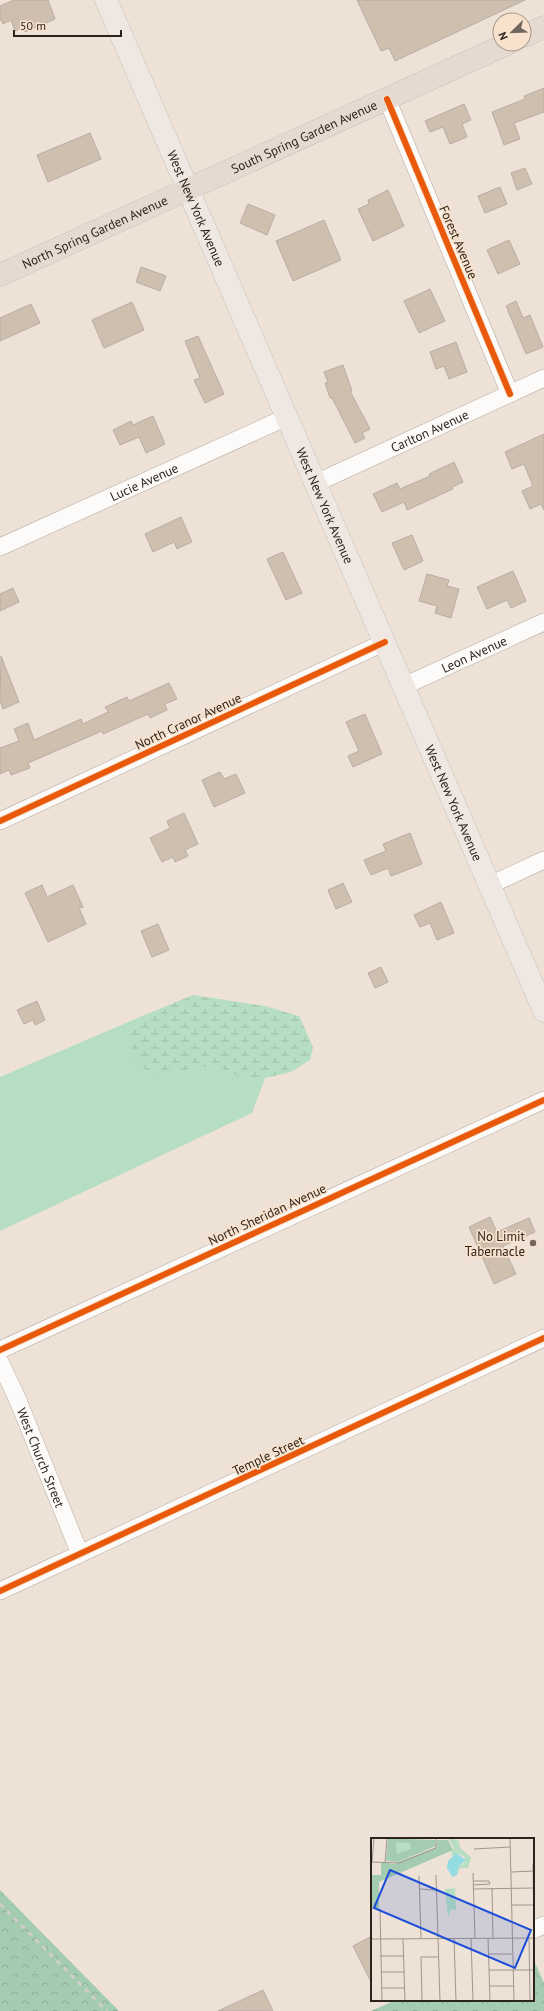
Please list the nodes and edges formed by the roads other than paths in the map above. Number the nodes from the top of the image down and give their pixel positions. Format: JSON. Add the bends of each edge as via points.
{"nodes":[{"id":1,"x":106,"y":0,"type":"edge"},
{"id":2,"x":544,"y":27,"type":"edge"},
{"id":3,"x":532,"y":32,"type":"edge"},
{"id":4,"x":492,"y":51,"type":"edge"},
{"id":5,"x":387,"y":99,"type":"junction"},
{"id":6,"x":188,"y":189,"type":"junction"},
{"id":7,"x":0,"y":275,"type":"edge"},
{"id":8,"x":544,"y":378,"type":"edge"},
{"id":9,"x":510,"y":394,"type":"junction"},
{"id":10,"x":287,"y":417,"type":"junction"},
{"id":11,"x":316,"y":483,"type":"junction"},
{"id":12,"x":0,"y":546,"type":"edge"},
{"id":13,"x":544,"y":622,"type":"edge"},
{"id":14,"x":385,"y":642,"type":"junction"},
{"id":15,"x":404,"y":686,"type":"junction"},
{"id":16,"x":0,"y":821,"type":"edge"},
{"id":17,"x":544,"y":860,"type":"edge"},
{"id":18,"x":490,"y":884,"type":"junction"},
{"id":19,"x":544,"y":1011,"type":"edge"},
{"id":20,"x":544,"y":1100,"type":"edge"},
{"id":21,"x":544,"y":1338,"type":"edge"},
{"id":22,"x":0,"y":1350,"type":"edge"},
{"id":23,"x":0,"y":1362,"type":"edge"},
{"id":24,"x":80,"y":1554,"type":"junction"},
{"id":25,"x":0,"y":1591,"type":"edge"},
{"id":26,"x":544,"y":1925,"type":"edge"},
{"id":27,"x":534,"y":1930,"type":"edge"}],
"edges":[{"from":1,"to":6,"type":"main road","name":"West New York Avenue"},
{"from":2,"to":3,"type":"highway"},
{"from":4,"to":5,"type":"highway","name":"South Spring Garden Avenue"},
{"from":5,"to":6,"type":"highway","name":"South Spring Garden Avenue"},
{"from":5,"to":9,"type":"street","name":"Forest Avenue"},
{"from":6,"to":7,"type":"highway","name":"North Spring Garden Avenue"},
{"from":6,"to":10,"type":"main road","name":"West New York Avenue"},
{"from":8,"to":9,"type":"street","name":"Carlton Avenue"},
{"from":9,"to":11,"type":"street","name":"Carlton Avenue"},
{"from":10,"to":11,"type":"main road","name":"West New York Avenue"},
{"from":10,"to":12,"type":"street","name":"Lucie Avenue"},
{"from":11,"to":14,"type":"main road","name":"West New York Avenue"},
{"from":13,"to":15,"type":"street","name":"Leon Avenue"},
{"from":14,"to":15,"type":"main road","name":"West New York Avenue"},
{"from":14,"to":16,"type":"street","name":"North Cranor Avenue"},
{"from":15,"to":18,"type":"main road","name":"West New York Avenue"},
{"from":17,"to":18,"type":"street"},
{"from":18,"to":19,"type":"main road","name":"West New York Avenue"},
{"from":20,"to":22,"type":"street","name":"North Sheridan Avenue"},
{"from":21,"to":24,"type":"street","name":"Temple Street"},
{"from":23,"to":24,"type":"street","name":"West Church Street"},
{"from":24,"to":25,"type":"street","name":"Temple Street"},
{"from":26,"to":27,"type":"street"}]}
